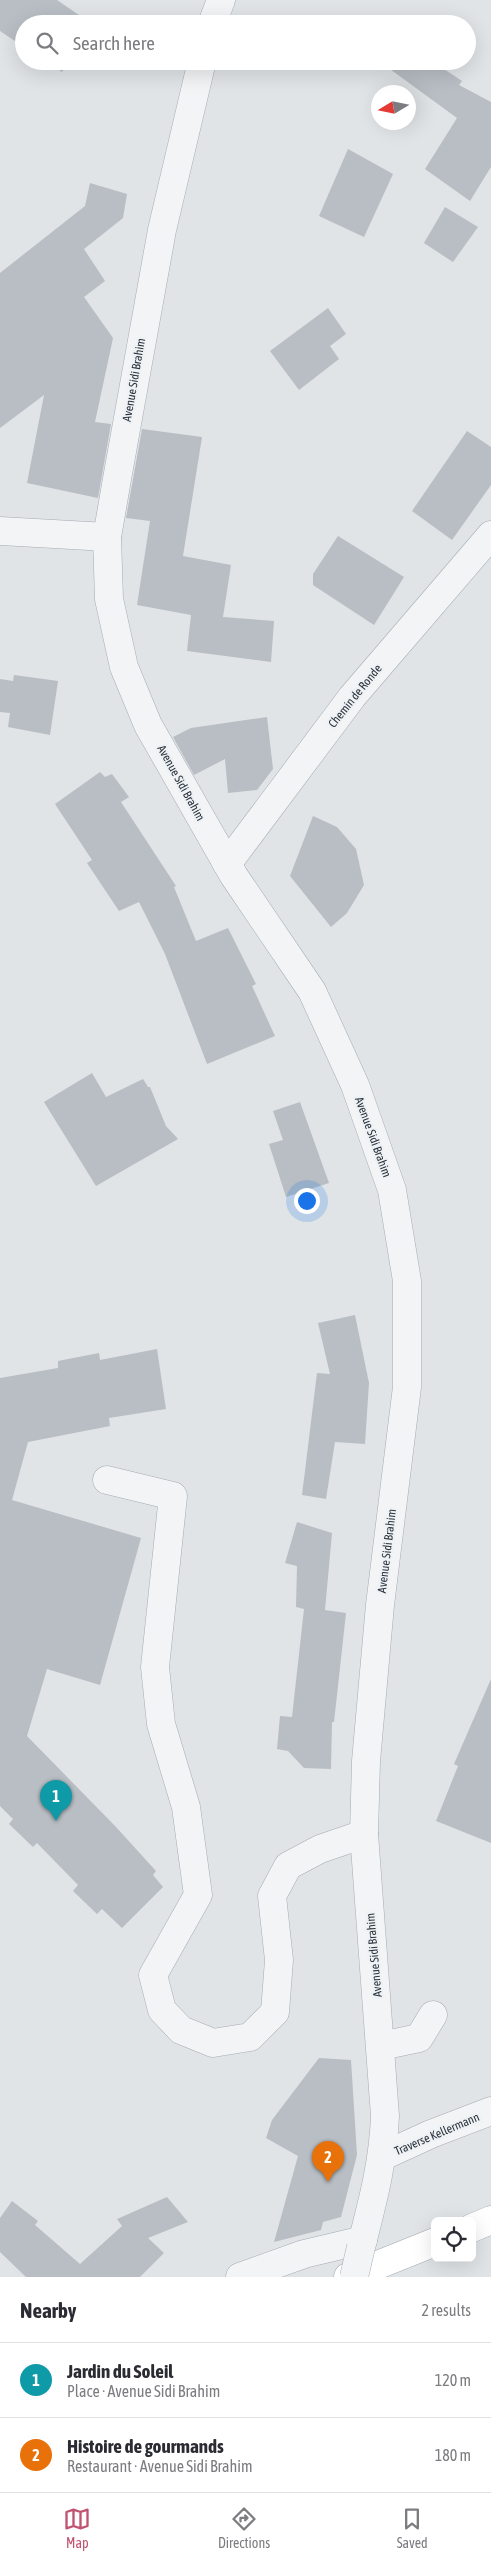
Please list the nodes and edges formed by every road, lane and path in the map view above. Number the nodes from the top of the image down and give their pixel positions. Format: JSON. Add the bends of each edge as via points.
{"nodes":[{"id":1,"x":221,"y":0,"type":"edge"},
{"id":2,"x":215,"y":15,"type":"edge"},
{"id":3,"x":199,"y":70,"type":"edge"},
{"id":4,"x":0,"y":531,"type":"edge"},
{"id":5,"x":491,"y":535,"type":"edge"},
{"id":6,"x":107,"y":537,"type":"junction"},
{"id":7,"x":226,"y":864,"type":"junction"},
{"id":8,"x":108,"y":1480,"type":"dead end"},
{"id":9,"x":364,"y":1834,"type":"junction"},
{"id":10,"x":432,"y":2015,"type":"dead end"},
{"id":11,"x":381,"y":2046,"type":"junction"},
{"id":12,"x":491,"y":2112,"type":"edge"},
{"id":13,"x":383,"y":2156,"type":"junction"},
{"id":14,"x":491,"y":2220,"type":"edge"},
{"id":15,"x":476,"y":2226,"type":"edge"},
{"id":16,"x":362,"y":2243,"type":"junction"},
{"id":17,"x":431,"y":2244,"type":"edge"},
{"id":18,"x":240,"y":2277,"type":"edge"},
{"id":19,"x":348,"y":2277,"type":"edge"},
{"id":20,"x":354,"y":2277,"type":"edge"}],
"edges":[{"from":1,"to":2,"type":"street"},
{"from":3,"to":6,"type":"street","name":"Avenue Sidi Brahim","via":[[160,239]]},
{"from":4,"to":6,"type":"street"},
{"from":5,"to":7,"type":"street","name":"Chemin de Ronde","via":[[352,698]]},
{"from":6,"to":7,"type":"street","name":"Avenue Sidi Brahim","via":[[109,598],[124,667],[148,726]]},
{"from":7,"to":9,"type":"street","name":"Avenue Sidi Brahim","via":[[312,991],[355,1084],[392,1190],[407,1281],[407,1387],[380,1605],[366,1761]]},
{"from":8,"to":9,"type":"street","via":[[173,1496],[154,1667],[161,1724],[186,1807],[198,1895],[153,1975],[162,2010],[181,2030],[213,2043],[250,2037],[275,2012],[279,1960],[272,1896],[288,1866],[320,1849]]},
{"from":9,"to":11,"type":"street","name":"Avenue Sidi Brahim"},
{"from":10,"to":11,"type":"street","via":[[419,2038]]},
{"from":11,"to":13,"type":"street","name":"Avenue Sidi Brahim","via":[[385,2116]]},
{"from":12,"to":13,"type":"street","name":"Traverse Kellermann"},
{"from":13,"to":16,"type":"street","name":"Avenue Sidi Brahim"},
{"from":14,"to":15,"type":"main road"},
{"from":16,"to":18,"type":"street","via":[[304,2254]]},
{"from":16,"to":20,"type":"street","name":"Avenue Sidi Brahim","bridge":true},
{"from":17,"to":19,"type":"main road"}]}
